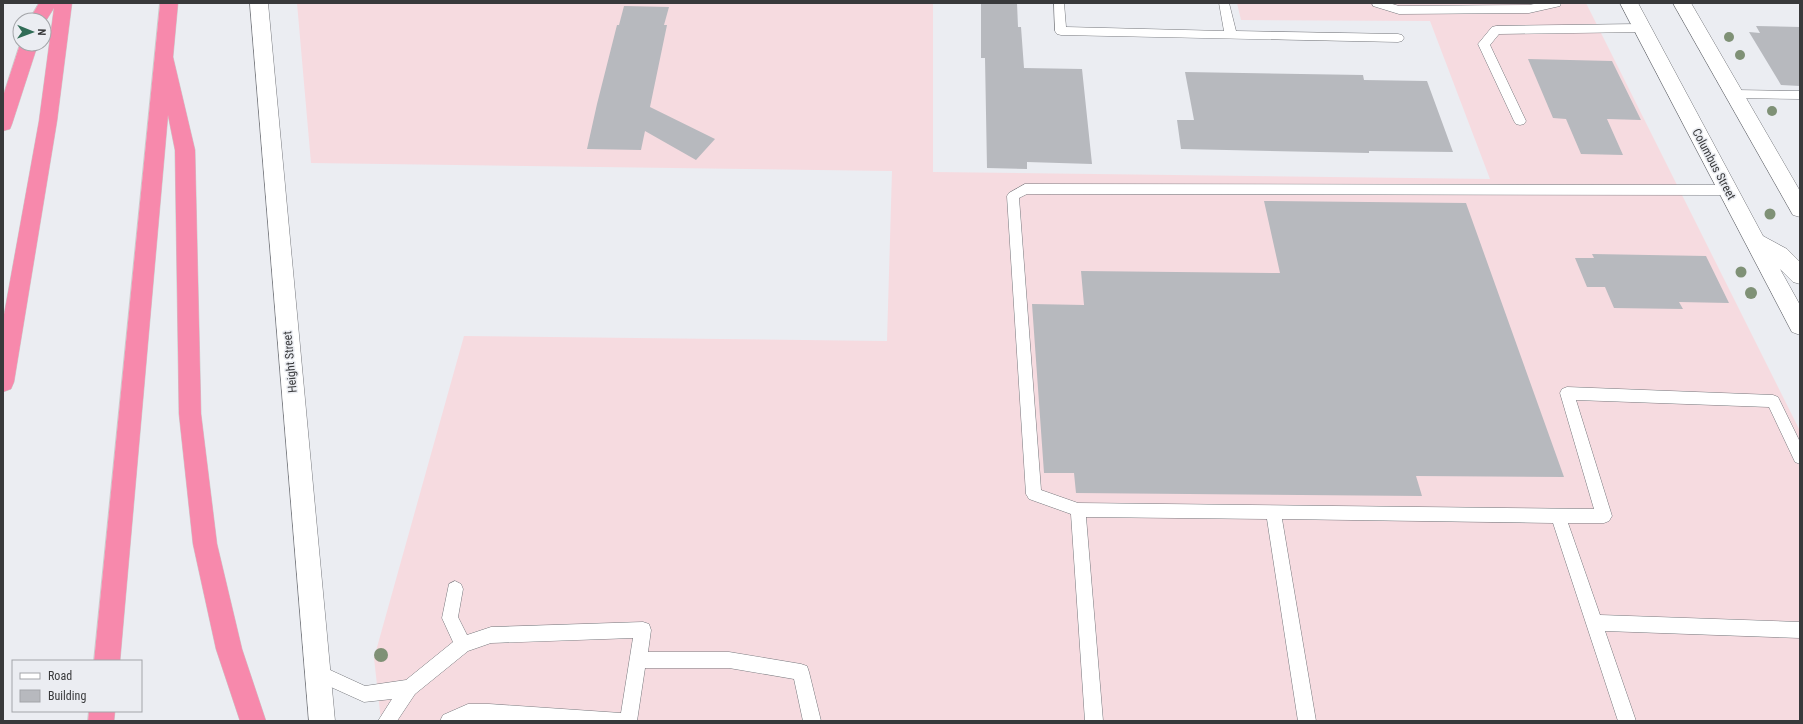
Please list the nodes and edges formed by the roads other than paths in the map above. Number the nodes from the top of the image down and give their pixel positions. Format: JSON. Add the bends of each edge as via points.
{"nodes":[{"id":1,"x":48,"y":3,"type":"edge"},
{"id":2,"x":63,"y":3,"type":"edge"},
{"id":3,"x":169,"y":3,"type":"edge"},
{"id":4,"x":258,"y":3,"type":"edge"},
{"id":5,"x":1059,"y":3,"type":"edge"},
{"id":6,"x":1224,"y":3,"type":"edge"},
{"id":7,"x":1377,"y":3,"type":"edge"},
{"id":8,"x":1556,"y":3,"type":"edge"},
{"id":9,"x":1629,"y":3,"type":"edge"},
{"id":10,"x":1682,"y":3,"type":"edge"},
{"id":11,"x":43,"y":12,"type":"edge"},
{"id":12,"x":1642,"y":28,"type":"junction"},
{"id":13,"x":1231,"y":35,"type":"junction"},
{"id":14,"x":1398,"y":38,"type":"dead end"},
{"id":15,"x":27,"y":52,"type":"edge"},
{"id":16,"x":164,"y":57,"type":"junction"},
{"id":17,"x":1734,"y":94,"type":"junction"},
{"id":18,"x":1800,"y":95,"type":"edge"},
{"id":19,"x":1520,"y":121,"type":"dead end"},
{"id":20,"x":3,"y":124,"type":"edge"},
{"id":21,"x":1728,"y":190,"type":"junction"},
{"id":22,"x":1800,"y":209,"type":"edge"},
{"id":23,"x":1756,"y":242,"type":"junction"},
{"id":24,"x":1800,"y":276,"type":"edge"},
{"id":25,"x":1800,"y":326,"type":"edge"},
{"id":26,"x":3,"y":382,"type":"edge"},
{"id":27,"x":1800,"y":457,"type":"edge"},
{"id":28,"x":1078,"y":510,"type":"junction"},
{"id":29,"x":1273,"y":512,"type":"junction"},
{"id":30,"x":1558,"y":515,"type":"junction"},
{"id":31,"x":455,"y":589,"type":"dead end"},
{"id":32,"x":1594,"y":623,"type":"junction"},
{"id":33,"x":1800,"y":630,"type":"edge"},
{"id":34,"x":464,"y":644,"type":"junction"},
{"id":35,"x":107,"y":660,"type":"edge"},
{"id":36,"x":638,"y":660,"type":"junction"},
{"id":37,"x":317,"y":672,"type":"junction"},
{"id":38,"x":409,"y":688,"type":"junction"},
{"id":39,"x":253,"y":721,"type":"edge"},
{"id":40,"x":322,"y":721,"type":"edge"},
{"id":41,"x":387,"y":721,"type":"edge"},
{"id":42,"x":449,"y":721,"type":"edge"},
{"id":43,"x":620,"y":721,"type":"edge"},
{"id":44,"x":628,"y":721,"type":"edge"},
{"id":45,"x":812,"y":721,"type":"edge"},
{"id":46,"x":1094,"y":721,"type":"edge"},
{"id":47,"x":1308,"y":721,"type":"edge"},
{"id":48,"x":1627,"y":721,"type":"edge"}],
"edges":[{"from":1,"to":11,"type":"highway"},
{"from":2,"to":26,"type":"highway","via":[[48,121]]},
{"from":3,"to":16,"type":"highway"},
{"from":4,"to":37,"type":"street","name":"Height Street"},
{"from":5,"to":13,"type":"lane","via":[[1061,31]]},
{"from":6,"to":13,"type":"lane"},
{"from":7,"to":8,"type":"lane","via":[[1399,10],[1529,9]]},
{"from":9,"to":12,"type":"street","name":"Columbus Street"},
{"from":10,"to":17,"type":"street"},
{"from":12,"to":19,"type":"lane","via":[[1496,30],[1484,44]]},
{"from":12,"to":21,"type":"street","name":"Columbus Street"},
{"from":13,"to":14,"type":"lane"},
{"from":15,"to":20,"type":"highway"},
{"from":16,"to":35,"type":"highway"},
{"from":16,"to":39,"type":"highway","via":[[185,150],[190,414],[205,544],[229,649]]},
{"from":17,"to":18,"type":"lane"},
{"from":17,"to":22,"type":"street"},
{"from":21,"to":23,"type":"street","name":"Columbus Street"},
{"from":21,"to":28,"type":"lane","via":[[1025,189],[1013,196],[1034,494]]},
{"from":23,"to":24,"type":"street","via":[[1780,256]]},
{"from":23,"to":25,"type":"street","name":"Columbus Street"},
{"from":27,"to":30,"type":"lane","via":[[1773,401],[1567,393],[1604,516]]},
{"from":28,"to":29,"type":"lane"},
{"from":28,"to":46,"type":"lane"},
{"from":29,"to":30,"type":"lane"},
{"from":29,"to":47,"type":"lane"},
{"from":30,"to":32,"type":"lane"},
{"from":31,"to":34,"type":"lane","via":[[450,618]]},
{"from":32,"to":33,"type":"lane"},
{"from":32,"to":48,"type":"lane"},
{"from":34,"to":36,"type":"lane","via":[[491,635],[643,630]]},
{"from":34,"to":38,"type":"lane"},
{"from":36,"to":44,"type":"lane"},
{"from":36,"to":45,"type":"lane","via":[[729,660],[801,672]]},
{"from":37,"to":38,"type":"lane","via":[[364,694]]},
{"from":37,"to":40,"type":"street","name":"Height Street"},
{"from":38,"to":41,"type":"lane"},
{"from":42,"to":43,"type":"lane","via":[[468,712],[489,712]]}]}
